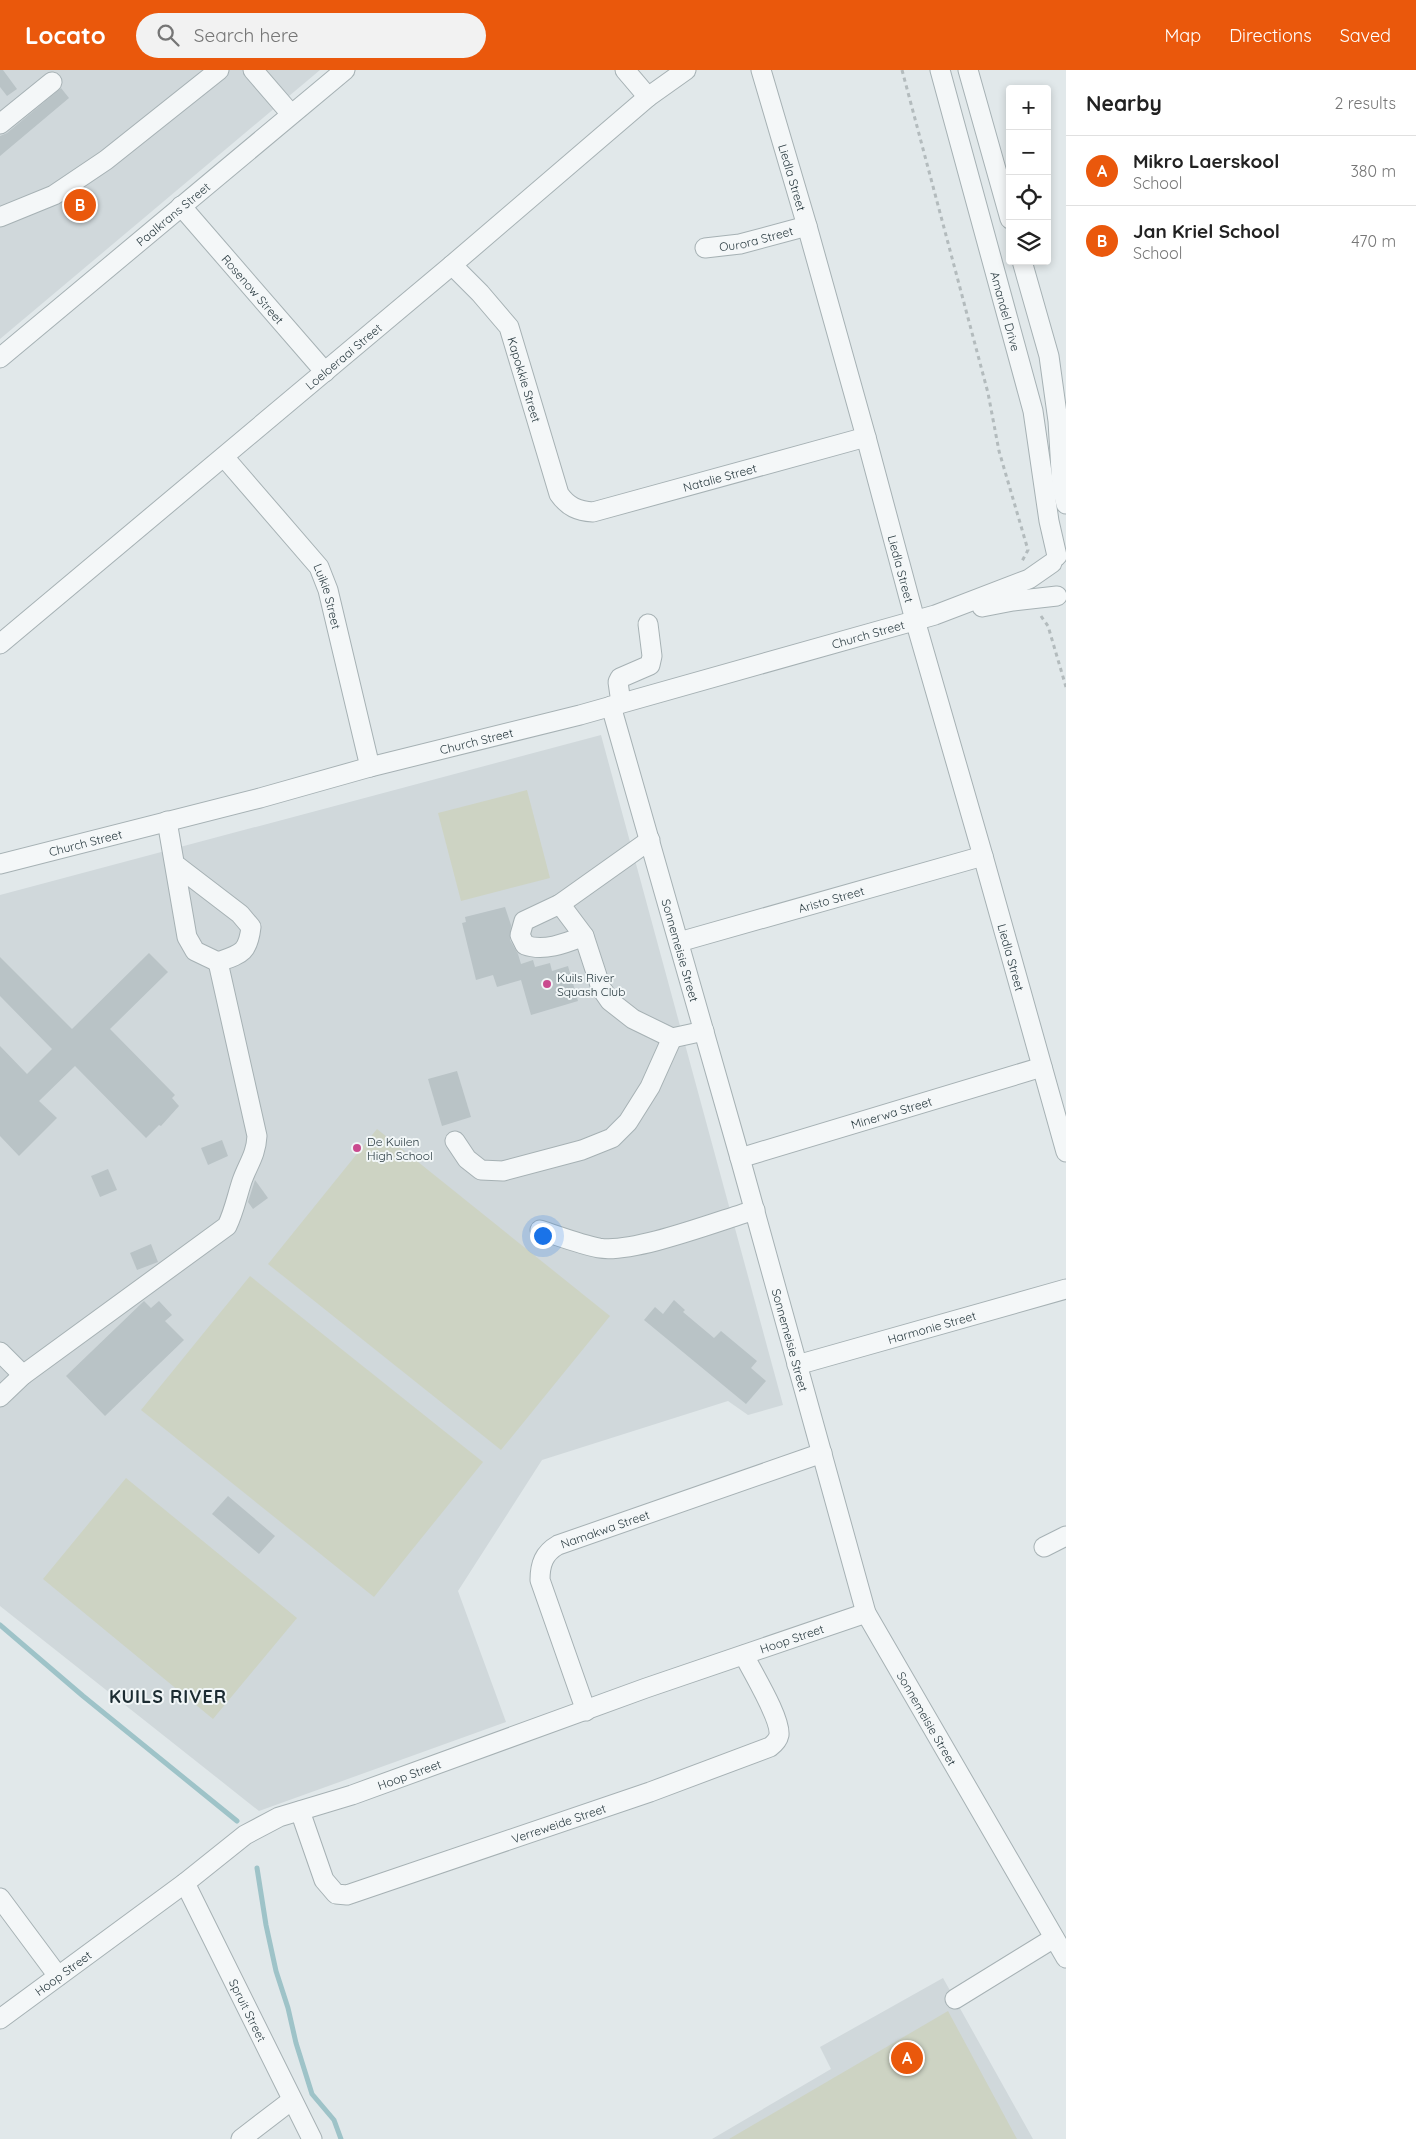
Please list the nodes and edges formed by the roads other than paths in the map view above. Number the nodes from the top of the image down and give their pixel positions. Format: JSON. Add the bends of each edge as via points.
{"nodes":[{"id":1,"x":253,"y":70,"type":"edge"},
{"id":2,"x":345,"y":70,"type":"edge"},
{"id":3,"x":625,"y":70,"type":"edge"},
{"id":4,"x":686,"y":70,"type":"edge"},
{"id":5,"x":761,"y":70,"type":"edge"},
{"id":6,"x":940,"y":70,"type":"edge"},
{"id":7,"x":968,"y":70,"type":"edge"},
{"id":8,"x":212,"y":72,"type":"edge"},
{"id":9,"x":52,"y":82,"type":"dead end"},
{"id":10,"x":648,"y":97,"type":"junction"},
{"id":11,"x":291,"y":114,"type":"junction"},
{"id":12,"x":2,"y":117,"type":"edge"},
{"id":13,"x":1006,"y":205,"type":"edge"},
{"id":14,"x":181,"y":206,"type":"junction"},
{"id":15,"x":0,"y":217,"type":"edge"},
{"id":16,"x":807,"y":226,"type":"junction"},
{"id":17,"x":704,"y":248,"type":"dead end"},
{"id":18,"x":452,"y":265,"type":"junction"},
{"id":19,"x":1023,"y":265,"type":"edge"},
{"id":20,"x":0,"y":358,"type":"edge"},
{"id":21,"x":325,"y":372,"type":"junction"},
{"id":22,"x":866,"y":437,"type":"junction"},
{"id":23,"x":224,"y":457,"type":"junction"},
{"id":24,"x":1066,"y":504,"type":"edge"},
{"id":25,"x":573,"y":508,"type":"joint"},
{"id":26,"x":1058,"y":556,"type":"edge"},
{"id":27,"x":1061,"y":600,"type":"edge"},
{"id":28,"x":951,"y":610,"type":"junction"},
{"id":29,"x":915,"y":620,"type":"junction"},
{"id":30,"x":648,"y":624,"type":"dead end"},
{"id":31,"x":0,"y":644,"type":"edge"},
{"id":32,"x":616,"y":705,"type":"junction"},
{"id":33,"x":370,"y":767,"type":"junction"},
{"id":34,"x":168,"y":821,"type":"junction"},
{"id":35,"x":650,"y":840,"type":"junction"},
{"id":36,"x":983,"y":856,"type":"junction"},
{"id":37,"x":0,"y":864,"type":"edge"},
{"id":38,"x":176,"y":865,"type":"junction"},
{"id":39,"x":560,"y":904,"type":"junction"},
{"id":40,"x":584,"y":936,"type":"junction"},
{"id":41,"x":679,"y":942,"type":"junction"},
{"id":42,"x":218,"y":962,"type":"junction"},
{"id":43,"x":704,"y":1031,"type":"junction"},
{"id":44,"x":672,"y":1038,"type":"junction"},
{"id":45,"x":1042,"y":1067,"type":"junction"},
{"id":46,"x":455,"y":1141,"type":"dead end"},
{"id":47,"x":1066,"y":1152,"type":"edge"},
{"id":48,"x":740,"y":1158,"type":"junction"},
{"id":49,"x":755,"y":1210,"type":"junction"},
{"id":50,"x":540,"y":1230,"type":"dead end"},
{"id":51,"x":1066,"y":1289,"type":"edge"},
{"id":52,"x":0,"y":1352,"type":"edge"},
{"id":53,"x":797,"y":1365,"type":"junction"},
{"id":54,"x":23,"y":1375,"type":"junction"},
{"id":55,"x":0,"y":1397,"type":"edge"},
{"id":56,"x":822,"y":1453,"type":"junction"},
{"id":57,"x":1066,"y":1536,"type":"edge"},
{"id":58,"x":1044,"y":1547,"type":"dead end"},
{"id":59,"x":866,"y":1614,"type":"junction"},
{"id":60,"x":744,"y":1655,"type":"junction"},
{"id":61,"x":586,"y":1710,"type":"junction"},
{"id":62,"x":300,"y":1811,"type":"junction"},
{"id":63,"x":185,"y":1883,"type":"junction"},
{"id":64,"x":0,"y":1898,"type":"edge"},
{"id":65,"x":1054,"y":1938,"type":"junction"},
{"id":66,"x":1066,"y":1958,"type":"edge"},
{"id":67,"x":58,"y":1976,"type":"junction"},
{"id":68,"x":955,"y":1999,"type":"dead end"},
{"id":69,"x":0,"y":2019,"type":"edge"},
{"id":70,"x":292,"y":2100,"type":"junction"},
{"id":71,"x":241,"y":2139,"type":"edge"},
{"id":72,"x":312,"y":2139,"type":"edge"}],
"edges":[{"from":1,"to":11,"type":"street"},
{"from":2,"to":11,"type":"street","name":"Paalkrans Street"},
{"from":3,"to":10,"type":"street"},
{"from":4,"to":10,"type":"street","name":"Loeloeraai Street"},
{"from":5,"to":16,"type":"street","name":"Liedla Street"},
{"from":6,"to":26,"type":"street","name":"Amandel Drive","via":[[1033,411],[1049,521]]},
{"from":7,"to":13,"type":"street"},
{"from":8,"to":15,"type":"street","via":[[106,160],[54,195]]},
{"from":9,"to":12,"type":"street"},
{"from":10,"to":18,"type":"street","name":"Loeloeraai Street"},
{"from":11,"to":14,"type":"street","name":"Paalkrans Street"},
{"from":14,"to":20,"type":"street","name":"Paalkrans Street"},
{"from":14,"to":21,"type":"street","name":"Rosenow Street"},
{"from":16,"to":17,"type":"street","name":"Ourora Street","via":[[740,244]]},
{"from":16,"to":22,"type":"street","name":"Liedla Street"},
{"from":18,"to":21,"type":"street","name":"Loeloeraai Street"},
{"from":18,"to":25,"type":"street","name":"Kapokkie Street","via":[[509,327],[559,494]]},
{"from":19,"to":24,"type":"street","via":[[1048,356]]},
{"from":21,"to":23,"type":"street","name":"Loeloeraai Street"},
{"from":22,"to":25,"type":"street","name":"Natalie Street","via":[[594,512]]},
{"from":22,"to":29,"type":"street","name":"Liedla Street"},
{"from":23,"to":31,"type":"street","name":"Loeloeraai Street"},
{"from":23,"to":33,"type":"street","name":"Luikie Street","via":[[319,568],[328,590]]},
{"from":26,"to":27,"type":"street","name":"Amandel Drive","via":[[1050,580]]},
{"from":26,"to":28,"type":"street","name":"Church Street","via":[[1029,579]]},
{"from":27,"to":28,"type":"street","name":"Church Street","via":[[1035,598]]},
{"from":28,"to":29,"type":"street","name":"Church Street"},
{"from":29,"to":32,"type":"street","name":"Church Street"},
{"from":29,"to":36,"type":"street","name":"Liedla Street"},
{"from":30,"to":32,"type":"street","name":"Sonnemeisie Street","via":[[650,664],[620,678]]},
{"from":32,"to":33,"type":"street","name":"Church Street"},
{"from":32,"to":35,"type":"street","name":"Sonnemeisie Street"},
{"from":33,"to":34,"type":"street","name":"Church Street"},
{"from":34,"to":37,"type":"street","name":"Church Street"},
{"from":34,"to":38,"type":"street"},
{"from":35,"to":39,"type":"street"},
{"from":35,"to":41,"type":"street","name":"Sonnemeisie Street"},
{"from":36,"to":41,"type":"street","name":"Aristo Street"},
{"from":36,"to":45,"type":"street","name":"Liedla Street"},
{"from":38,"to":42,"type":"street","via":[[187,937],[195,951]]},
{"from":38,"to":42,"type":"street","via":[[240,914],[251,928],[249,944],[239,955]]},
{"from":39,"to":40,"type":"street"},
{"from":39,"to":40,"type":"street","via":[[524,921],[522,941],[533,948],[542,948]]},
{"from":40,"to":44,"type":"street","via":[[601,988],[610,1001],[633,1019]]},
{"from":41,"to":43,"type":"street","name":"Sonnemeisie Street"},
{"from":42,"to":54,"type":"street","via":[[257,1136],[256,1150],[233,1214],[227,1226]]},
{"from":43,"to":44,"type":"street"},
{"from":43,"to":48,"type":"street","name":"Sonnemeisie Street"},
{"from":44,"to":46,"type":"street","via":[[650,1087],[628,1122],[612,1138],[582,1150],[503,1171],[481,1170],[467,1159]]},
{"from":45,"to":47,"type":"street","name":"Liedla Street"},
{"from":45,"to":48,"type":"street","name":"Minerwa Street"},
{"from":48,"to":49,"type":"street","name":"Sonnemeisie Street"},
{"from":49,"to":50,"type":"street","via":[[620,1248],[600,1248]]},
{"from":49,"to":53,"type":"street","name":"Sonnemeisie Street"},
{"from":51,"to":53,"type":"street","name":"Harmonie Street"},
{"from":52,"to":54,"type":"street"},
{"from":53,"to":56,"type":"street","name":"Sonnemeisie Street"},
{"from":54,"to":55,"type":"street"},
{"from":56,"to":59,"type":"street","name":"Sonnemeisie Street"},
{"from":56,"to":61,"type":"street","name":"Namakwa Street","via":[[549,1550],[540,1569],[540,1580]]},
{"from":57,"to":58,"type":"street"},
{"from":59,"to":60,"type":"street","name":"Hoop Street"},
{"from":59,"to":65,"type":"street","name":"Sonnemeisie Street"},
{"from":60,"to":61,"type":"street","name":"Hoop Street"},
{"from":60,"to":62,"type":"street","name":"Verreweide Street","via":[[776,1718],[779,1736],[776,1743],[650,1792],[348,1895],[336,1894],[324,1880]]},
{"from":61,"to":62,"type":"street","name":"Hoop Street"},
{"from":62,"to":63,"type":"street","name":"Hoop Street","via":[[279,1817],[245,1835]]},
{"from":63,"to":67,"type":"street","name":"Hoop Street"},
{"from":63,"to":70,"type":"street","name":"Spruit Street"},
{"from":64,"to":67,"type":"street"},
{"from":65,"to":66,"type":"street","name":"Sonnemeisie Street"},
{"from":65,"to":68,"type":"street"},
{"from":67,"to":69,"type":"street","name":"Hoop Street"},
{"from":70,"to":71,"type":"street"},
{"from":70,"to":72,"type":"street","name":"Spruit Street"}]}
